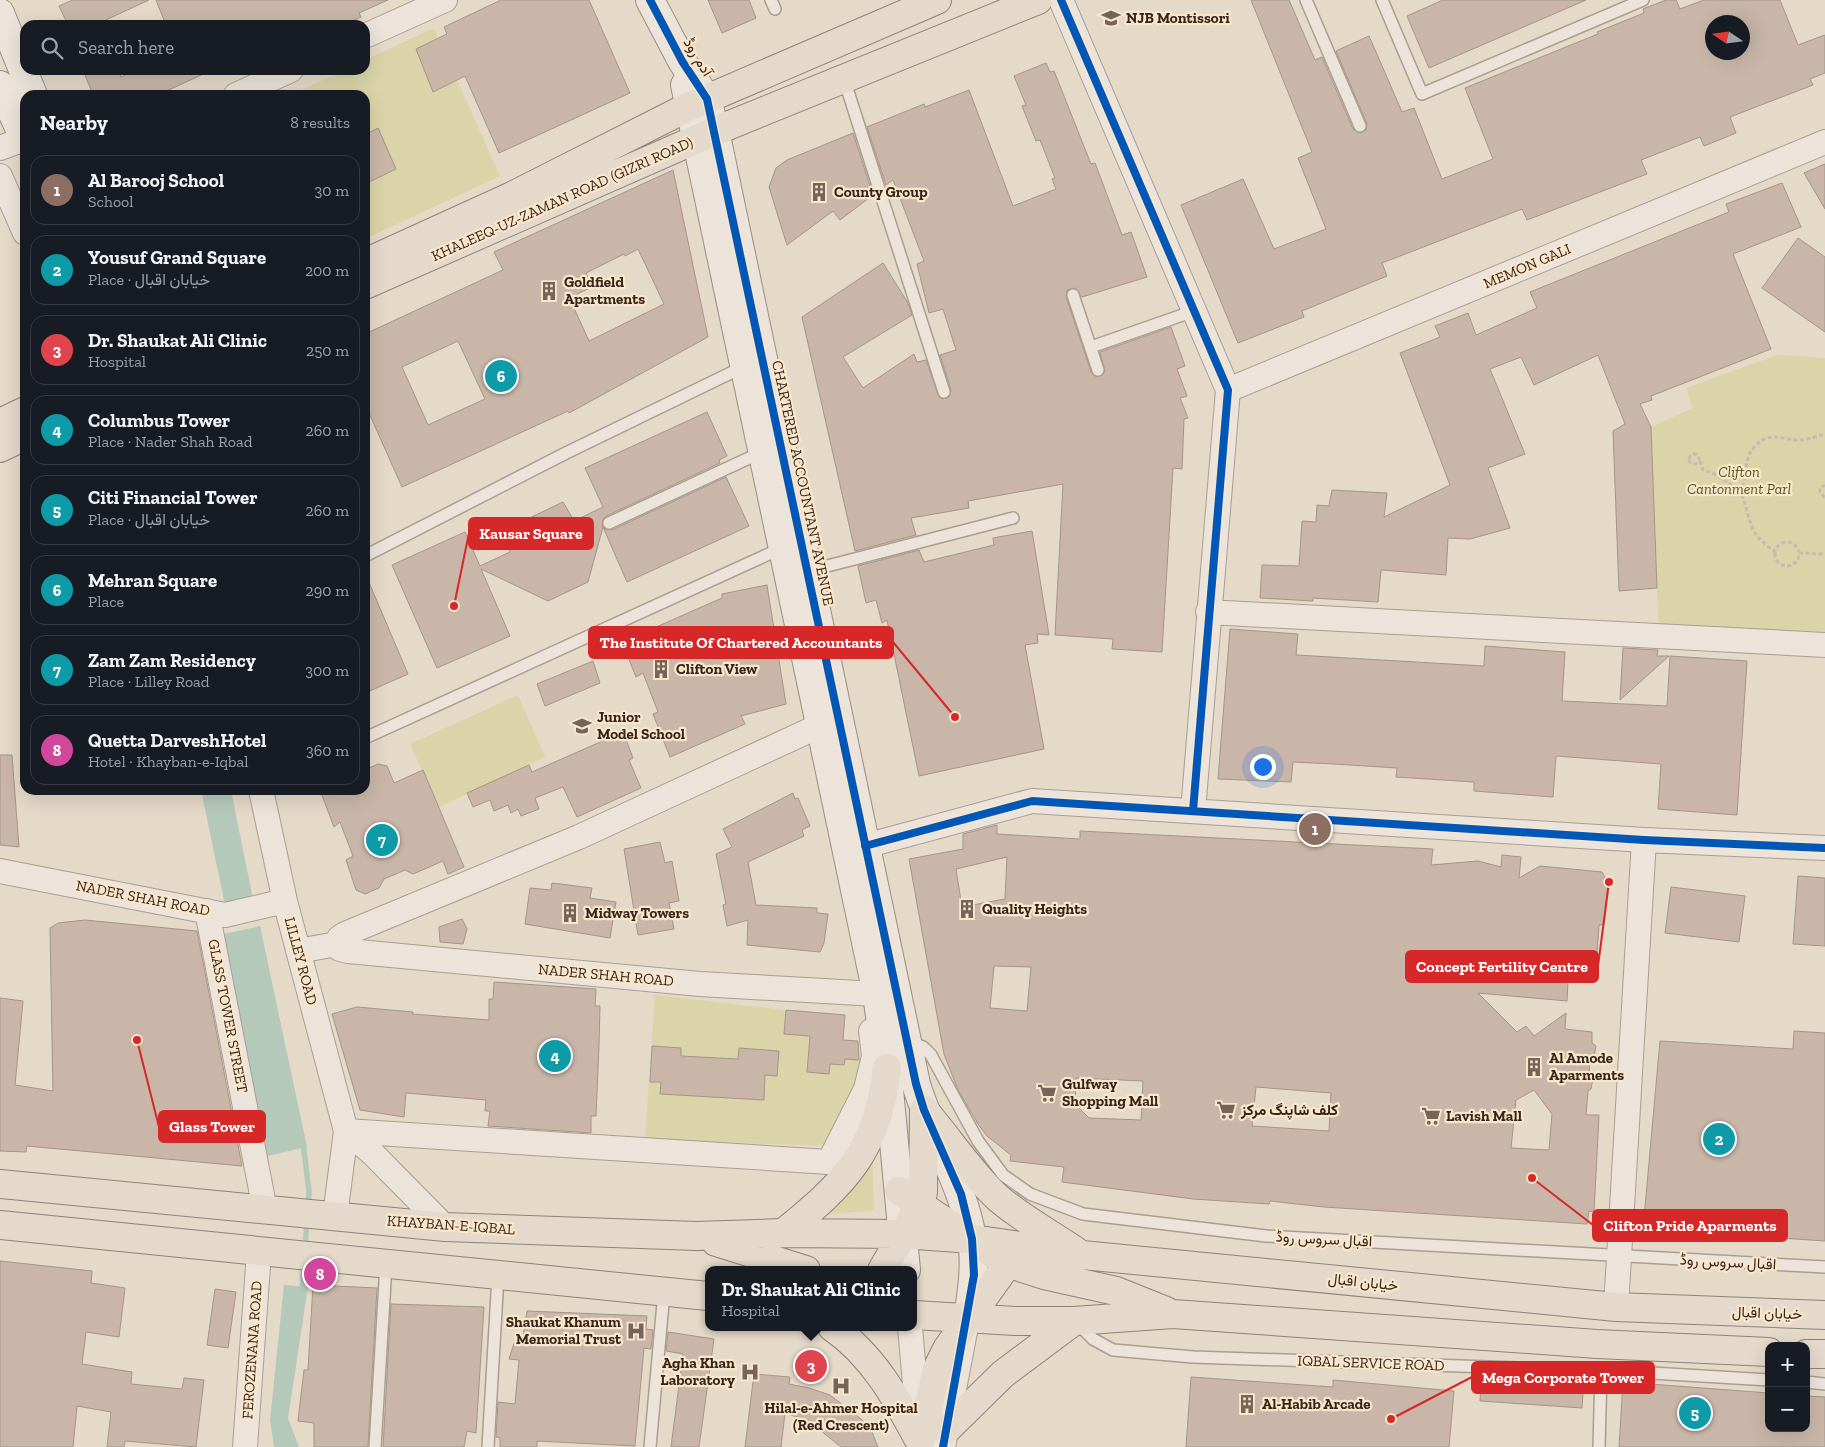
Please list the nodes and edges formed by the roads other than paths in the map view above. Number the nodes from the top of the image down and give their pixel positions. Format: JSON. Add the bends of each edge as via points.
{"nodes":[{"id":1,"x":445,"y":0,"type":"edge"},
{"id":2,"x":650,"y":0,"type":"edge"},
{"id":3,"x":937,"y":0,"type":"edge"},
{"id":4,"x":1038,"y":0,"type":"edge"},
{"id":5,"x":1061,"y":0,"type":"edge"},
{"id":6,"x":1306,"y":0,"type":"edge"},
{"id":7,"x":1382,"y":0,"type":"edge"},
{"id":8,"x":1643,"y":0,"type":"edge"},
{"id":9,"x":0,"y":12,"type":"edge"},
{"id":10,"x":370,"y":34,"type":"edge"},
{"id":11,"x":20,"y":62,"type":"edge"},
{"id":12,"x":25,"y":75,"type":"edge"},
{"id":13,"x":280,"y":75,"type":"edge"},
{"id":14,"x":844,"y":79,"type":"junction"},
{"id":15,"x":0,"y":86,"type":"edge"},
{"id":16,"x":31,"y":90,"type":"edge"},
{"id":17,"x":247,"y":90,"type":"edge"},
{"id":18,"x":698,"y":103,"type":"junction"},
{"id":19,"x":1360,"y":126,"type":"dead end"},
{"id":20,"x":706,"y":135,"type":"junction"},
{"id":21,"x":1825,"y":142,"type":"edge"},
{"id":22,"x":16,"y":143,"type":"edge"},
{"id":23,"x":0,"y":176,"type":"edge"},
{"id":24,"x":20,"y":222,"type":"edge"},
{"id":25,"x":370,"y":261,"type":"edge"},
{"id":26,"x":370,"y":283,"type":"edge"},
{"id":27,"x":1073,"y":295,"type":"dead end"},
{"id":28,"x":1194,"y":311,"type":"junction"},
{"id":29,"x":1091,"y":346,"type":"junction"},
{"id":30,"x":743,"y":367,"type":"junction"},
{"id":31,"x":1098,"y":370,"type":"dead end"},
{"id":32,"x":1228,"y":390,"type":"junction"},
{"id":33,"x":944,"y":392,"type":"dead end"},
{"id":34,"x":20,"y":413,"type":"edge"},
{"id":35,"x":0,"y":423,"type":"edge"},
{"id":36,"x":20,"y":438,"type":"edge"},
{"id":37,"x":0,"y":448,"type":"edge"},
{"id":38,"x":762,"y":452,"type":"junction"},
{"id":39,"x":1013,"y":518,"type":"dead end"},
{"id":40,"x":609,"y":523,"type":"dead end"},
{"id":41,"x":782,"y":548,"type":"junction"},
{"id":42,"x":370,"y":553,"type":"edge"},
{"id":43,"x":808,"y":571,"type":"junction"},
{"id":44,"x":1208,"y":612,"type":"junction"},
{"id":45,"x":1825,"y":645,"type":"edge"},
{"id":46,"x":819,"y":726,"type":"junction"},
{"id":47,"x":370,"y":736,"type":"edge"},
{"id":48,"x":262,"y":795,"type":"edge"},
{"id":49,"x":1193,"y":811,"type":"junction"},
{"id":50,"x":1644,"y":840,"type":"junction"},
{"id":51,"x":865,"y":846,"type":"junction"},
{"id":52,"x":1825,"y":848,"type":"edge"},
{"id":53,"x":0,"y":871,"type":"edge"},
{"id":54,"x":285,"y":901,"type":"junction"},
{"id":55,"x":207,"y":911,"type":"junction"},
{"id":56,"x":337,"y":944,"type":"junction"},
{"id":57,"x":298,"y":951,"type":"junction"},
{"id":58,"x":879,"y":992,"type":"junction"},
{"id":59,"x":906,"y":1040,"type":"junction"},
{"id":60,"x":887,"y":1068,"type":"junction"},
{"id":61,"x":924,"y":1110,"type":"junction"},
{"id":62,"x":346,"y":1131,"type":"junction"},
{"id":63,"x":829,"y":1162,"type":"junction"},
{"id":64,"x":856,"y":1163,"type":"junction"},
{"id":65,"x":0,"y":1184,"type":"edge"},
{"id":66,"x":909,"y":1198,"type":"junction"},
{"id":67,"x":265,"y":1210,"type":"junction"},
{"id":68,"x":335,"y":1216,"type":"junction"},
{"id":69,"x":0,"y":1226,"type":"edge"},
{"id":70,"x":444,"y":1227,"type":"junction"},
{"id":71,"x":782,"y":1233,"type":"junction"},
{"id":72,"x":903,"y":1234,"type":"junction"},
{"id":73,"x":696,"y":1236,"type":"junction"},
{"id":74,"x":972,"y":1239,"type":"junction"},
{"id":75,"x":259,"y":1252,"type":"junction"},
{"id":76,"x":1013,"y":1255,"type":"junction"},
{"id":77,"x":1082,"y":1255,"type":"junction"},
{"id":78,"x":1619,"y":1255,"type":"junction"},
{"id":79,"x":386,"y":1265,"type":"junction"},
{"id":80,"x":793,"y":1266,"type":"edge"},
{"id":81,"x":884,"y":1266,"type":"edge"},
{"id":82,"x":906,"y":1266,"type":"edge"},
{"id":83,"x":1825,"y":1267,"type":"edge"},
{"id":84,"x":498,"y":1276,"type":"junction"},
{"id":85,"x":664,"y":1292,"type":"junction"},
{"id":86,"x":705,"y":1296,"type":"edge"},
{"id":87,"x":1616,"y":1307,"type":"junction"},
{"id":88,"x":1173,"y":1314,"type":"junction"},
{"id":89,"x":1825,"y":1314,"type":"edge"},
{"id":90,"x":917,"y":1317,"type":"edge"},
{"id":91,"x":968,"y":1318,"type":"junction"},
{"id":92,"x":917,"y":1320,"type":"edge"},
{"id":93,"x":1074,"y":1321,"type":"junction"},
{"id":94,"x":838,"y":1331,"type":"edge"},
{"id":95,"x":911,"y":1331,"type":"edge"},
{"id":96,"x":1765,"y":1352,"type":"edge"},
{"id":97,"x":1810,"y":1354,"type":"edge"},
{"id":98,"x":1825,"y":1354,"type":"edge"},
{"id":99,"x":953,"y":1356,"type":"junction"},
{"id":100,"x":1601,"y":1372,"type":"junction"},
{"id":101,"x":1765,"y":1380,"type":"edge"},
{"id":102,"x":1810,"y":1382,"type":"edge"},
{"id":103,"x":1825,"y":1384,"type":"edge"},
{"id":104,"x":932,"y":1441,"type":"edge"},
{"id":105,"x":246,"y":1447,"type":"edge"},
{"id":106,"x":375,"y":1447,"type":"edge"},
{"id":107,"x":488,"y":1447,"type":"edge"},
{"id":108,"x":650,"y":1447,"type":"edge"},
{"id":109,"x":1599,"y":1447,"type":"edge"}],
"edges":[{"from":1,"to":10,"type":"street"},
{"from":2,"to":18,"type":"street","name":"آدم روڈ","via":[[682,61]]},
{"from":3,"to":18,"type":"main road","name":"KHALEEQ-UZ-ZAMAN ROAD (GIZRI ROAD)"},
{"from":4,"to":14,"type":"main road","name":"KHALEEQ-UZ-ZAMAN ROAD (GIZRI ROAD)"},
{"from":5,"to":28,"type":"street"},
{"from":6,"to":19,"type":"lane"},
{"from":7,"to":8,"type":"lane","via":[[1422,94]]},
{"from":9,"to":11,"type":"street"},
{"from":12,"to":16,"type":"street"},
{"from":13,"to":17,"type":"street"},
{"from":14,"to":20,"type":"main road","name":"KHALEEQ-UZ-ZAMAN ROAD (GIZRI ROAD)"},
{"from":14,"to":33,"type":"lane"},
{"from":15,"to":22,"type":"street"},
{"from":18,"to":20,"type":"street","name":"آدم روڈ"},
{"from":18,"to":25,"type":"main road","name":"KHALEEQ-UZ-ZAMAN ROAD (GIZRI ROAD)"},
{"from":20,"to":26,"type":"main road","name":"KHALEEQ-UZ-ZAMAN ROAD (GIZRI ROAD)"},
{"from":20,"to":30,"type":"street"},
{"from":20,"to":43,"type":"street","name":"CHARTERED ACCOUNTANT AVENUE"},
{"from":21,"to":32,"type":"street","name":"MEMON GALI"},
{"from":23,"to":24,"type":"street"},
{"from":27,"to":29,"type":"lane"},
{"from":28,"to":29,"type":"lane"},
{"from":28,"to":32,"type":"street"},
{"from":29,"to":31,"type":"lane"},
{"from":30,"to":38,"type":"street"},
{"from":30,"to":42,"type":"lane"},
{"from":32,"to":44,"type":"street"},
{"from":34,"to":35,"type":"main road"},
{"from":36,"to":37,"type":"main road"},
{"from":38,"to":40,"type":"lane"},
{"from":38,"to":41,"type":"street"},
{"from":39,"to":43,"type":"lane"},
{"from":41,"to":46,"type":"street"},
{"from":41,"to":47,"type":"lane"},
{"from":43,"to":51,"type":"street","name":"CHARTERED ACCOUNTANT AVENUE"},
{"from":44,"to":45,"type":"street"},
{"from":44,"to":49,"type":"street"},
{"from":46,"to":56,"type":"street","via":[[579,837],[345,934]]},
{"from":46,"to":58,"type":"street"},
{"from":48,"to":54,"type":"street","name":"LILLEY ROAD"},
{"from":49,"to":50,"type":"street"},
{"from":49,"to":51,"type":"street","via":[[1032,801]]},
{"from":50,"to":52,"type":"street"},
{"from":50,"to":78,"type":"street"},
{"from":51,"to":58,"type":"street","name":"CHARTERED ACCOUNTANT AVENUE"},
{"from":53,"to":55,"type":"street","name":"NADER SHAH ROAD"},
{"from":54,"to":55,"type":"street","name":"NADER SHAH ROAD","via":[[226,915]]},
{"from":54,"to":57,"type":"street","name":"LILLEY ROAD"},
{"from":55,"to":67,"type":"street","name":"GLASS TOWER STREET"},
{"from":56,"to":57,"type":"street"},
{"from":56,"to":58,"type":"street","name":"NADER SHAH ROAD","via":[[340,949],[348,951],[700,984]]},
{"from":57,"to":62,"type":"street","name":"LILLEY ROAD"},
{"from":58,"to":59,"type":"street"},
{"from":58,"to":60,"type":"street"},
{"from":58,"to":63,"type":"street","via":[[874,1056],[866,1089]]},
{"from":59,"to":61,"type":"street"},
{"from":59,"to":78,"type":"lane","name":"اقبال سروس روڈ","via":[[923,1047],[931,1055],[978,1140],[1003,1175],[1030,1194],[1083,1214],[1266,1236]]},
{"from":60,"to":64,"type":"main road","via":[[884,1100],[877,1123]]},
{"from":60,"to":66,"type":"street"},
{"from":61,"to":66,"type":"main road","via":[[924,1192]]},
{"from":61,"to":74,"type":"street","via":[[961,1194]]},
{"from":61,"to":77,"type":"main road","via":[[999,1198],[1020,1216]]},
{"from":62,"to":63,"type":"street"},
{"from":62,"to":68,"type":"street","name":"LILLEY ROAD"},
{"from":62,"to":70,"type":"street"},
{"from":63,"to":64,"type":"street"},
{"from":64,"to":71,"type":"main road","via":[[843,1180]]},
{"from":65,"to":67,"type":"main road","name":"KHAYBAN-E-IQBAL"},
{"from":66,"to":72,"type":"main road"},
{"from":66,"to":74,"type":"main road"},
{"from":67,"to":68,"type":"main road","name":"KHAYBAN-E-IQBAL"},
{"from":68,"to":70,"type":"main road","name":"KHAYBAN-E-IQBAL"},
{"from":69,"to":75,"type":"main road"},
{"from":70,"to":73,"type":"main road","name":"KHAYBAN-E-IQBAL"},
{"from":71,"to":72,"type":"main road","name":"KHAYBAN-E-IQBAL"},
{"from":71,"to":73,"type":"main road","name":"KHAYBAN-E-IQBAL"},
{"from":72,"to":74,"type":"main road","name":"خیابان اقبال"},
{"from":72,"to":81,"type":"main road"},
{"from":72,"to":82,"type":"street"},
{"from":73,"to":80,"type":"main road"},
{"from":74,"to":76,"type":"main road","name":"خیابان اقبال"},
{"from":74,"to":91,"type":"street","via":[[974,1275]]},
{"from":75,"to":79,"type":"main road"},
{"from":75,"to":105,"type":"street","name":"FEROZENANA ROAD"},
{"from":76,"to":77,"type":"main road","name":"خیابان اقبال"},
{"from":76,"to":88,"type":"main road","via":[[1044,1275],[1116,1291]]},
{"from":76,"to":91,"type":"main road"},
{"from":77,"to":87,"type":"main road","name":"خیابان اقبال"},
{"from":78,"to":83,"type":"lane","name":"اقبال سروس روڈ"},
{"from":78,"to":87,"type":"street"},
{"from":79,"to":84,"type":"main road"},
{"from":79,"to":106,"type":"lane"},
{"from":84,"to":85,"type":"main road"},
{"from":84,"to":107,"type":"lane"},
{"from":85,"to":86,"type":"main road"},
{"from":85,"to":108,"type":"lane"},
{"from":87,"to":89,"type":"main road","name":"خیابان اقبال"},
{"from":88,"to":93,"type":"main road"},
{"from":88,"to":96,"type":"main road","via":[[1597,1344]]},
{"from":90,"to":91,"type":"main road"},
{"from":91,"to":93,"type":"main road"},
{"from":91,"to":99,"type":"main road"},
{"from":92,"to":99,"type":"main road"},
{"from":93,"to":100,"type":"lane","name":"IQBAL SERVICE ROAD","via":[[1093,1339],[1114,1350],[1193,1357]]},
{"from":93,"to":104,"type":"main road","via":[[1003,1374]]},
{"from":94,"to":104,"type":"main road","via":[[887,1382]]},
{"from":95,"to":104,"type":"street"},
{"from":97,"to":98,"type":"main road"},
{"from":99,"to":104,"type":"main road","via":[[937,1369]]},
{"from":100,"to":101,"type":"lane","name":"IQBAL SERVICE ROAD"},
{"from":100,"to":109,"type":"lane"},
{"from":102,"to":103,"type":"lane"}]}
